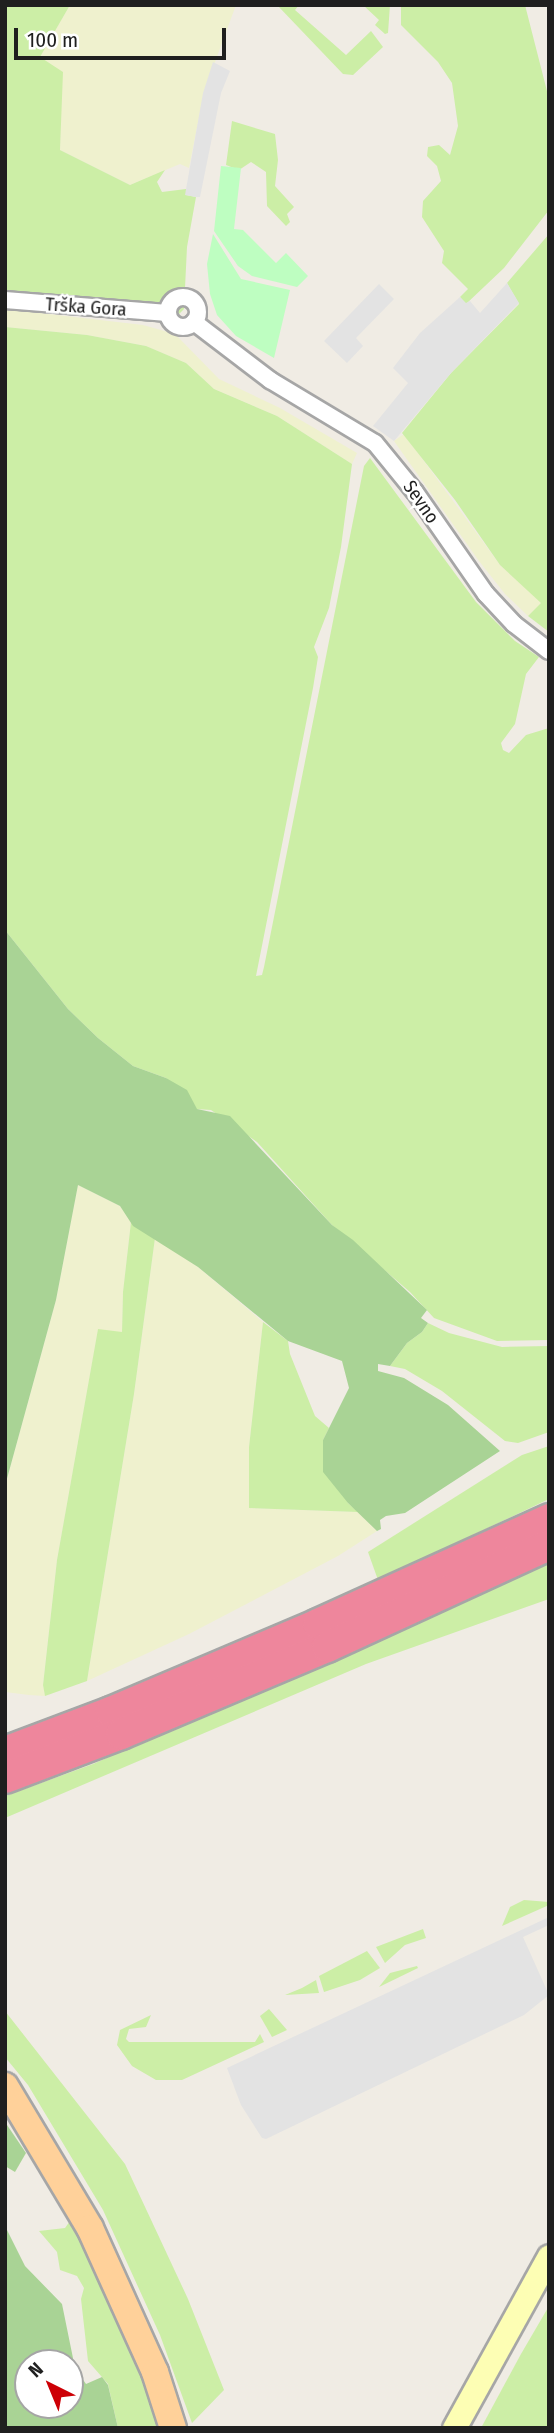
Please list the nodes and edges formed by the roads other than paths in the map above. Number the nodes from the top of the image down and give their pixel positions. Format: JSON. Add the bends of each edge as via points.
{"nodes":[{"id":1,"x":5,"y":300,"type":"edge"},
{"id":2,"x":167,"y":313,"type":"junction"},
{"id":3,"x":194,"y":322,"type":"junction"},
{"id":4,"x":549,"y":651,"type":"edge"},
{"id":5,"x":549,"y":1518,"type":"edge"},
{"id":6,"x":549,"y":1545,"type":"edge"},
{"id":7,"x":5,"y":1752,"type":"edge"},
{"id":8,"x":5,"y":1778,"type":"edge"},
{"id":9,"x":5,"y":2086,"type":"edge"},
{"id":10,"x":549,"y":2256,"type":"edge"},
{"id":11,"x":173,"y":2428,"type":"edge"},
{"id":12,"x":454,"y":2428,"type":"edge"}],
"edges":[{"from":1,"to":2,"type":"street","name":"Trška Gora"},
{"from":2,"to":3,"type":"street","via":[[179,327]]},
{"from":2,"to":3,"type":"street","via":[[173,300],[187,297],[197,307]]},
{"from":3,"to":4,"type":"street","name":"Sevno","via":[[270,380],[375,443],[486,594]]},
{"from":5,"to":7,"type":"highway","via":[[318,1625]]},
{"from":6,"to":8,"type":"highway","via":[[327,1647]]},
{"from":9,"to":11,"type":"main road","via":[[90,2228],[155,2372]]},
{"from":10,"to":12,"type":"main road"}]}
